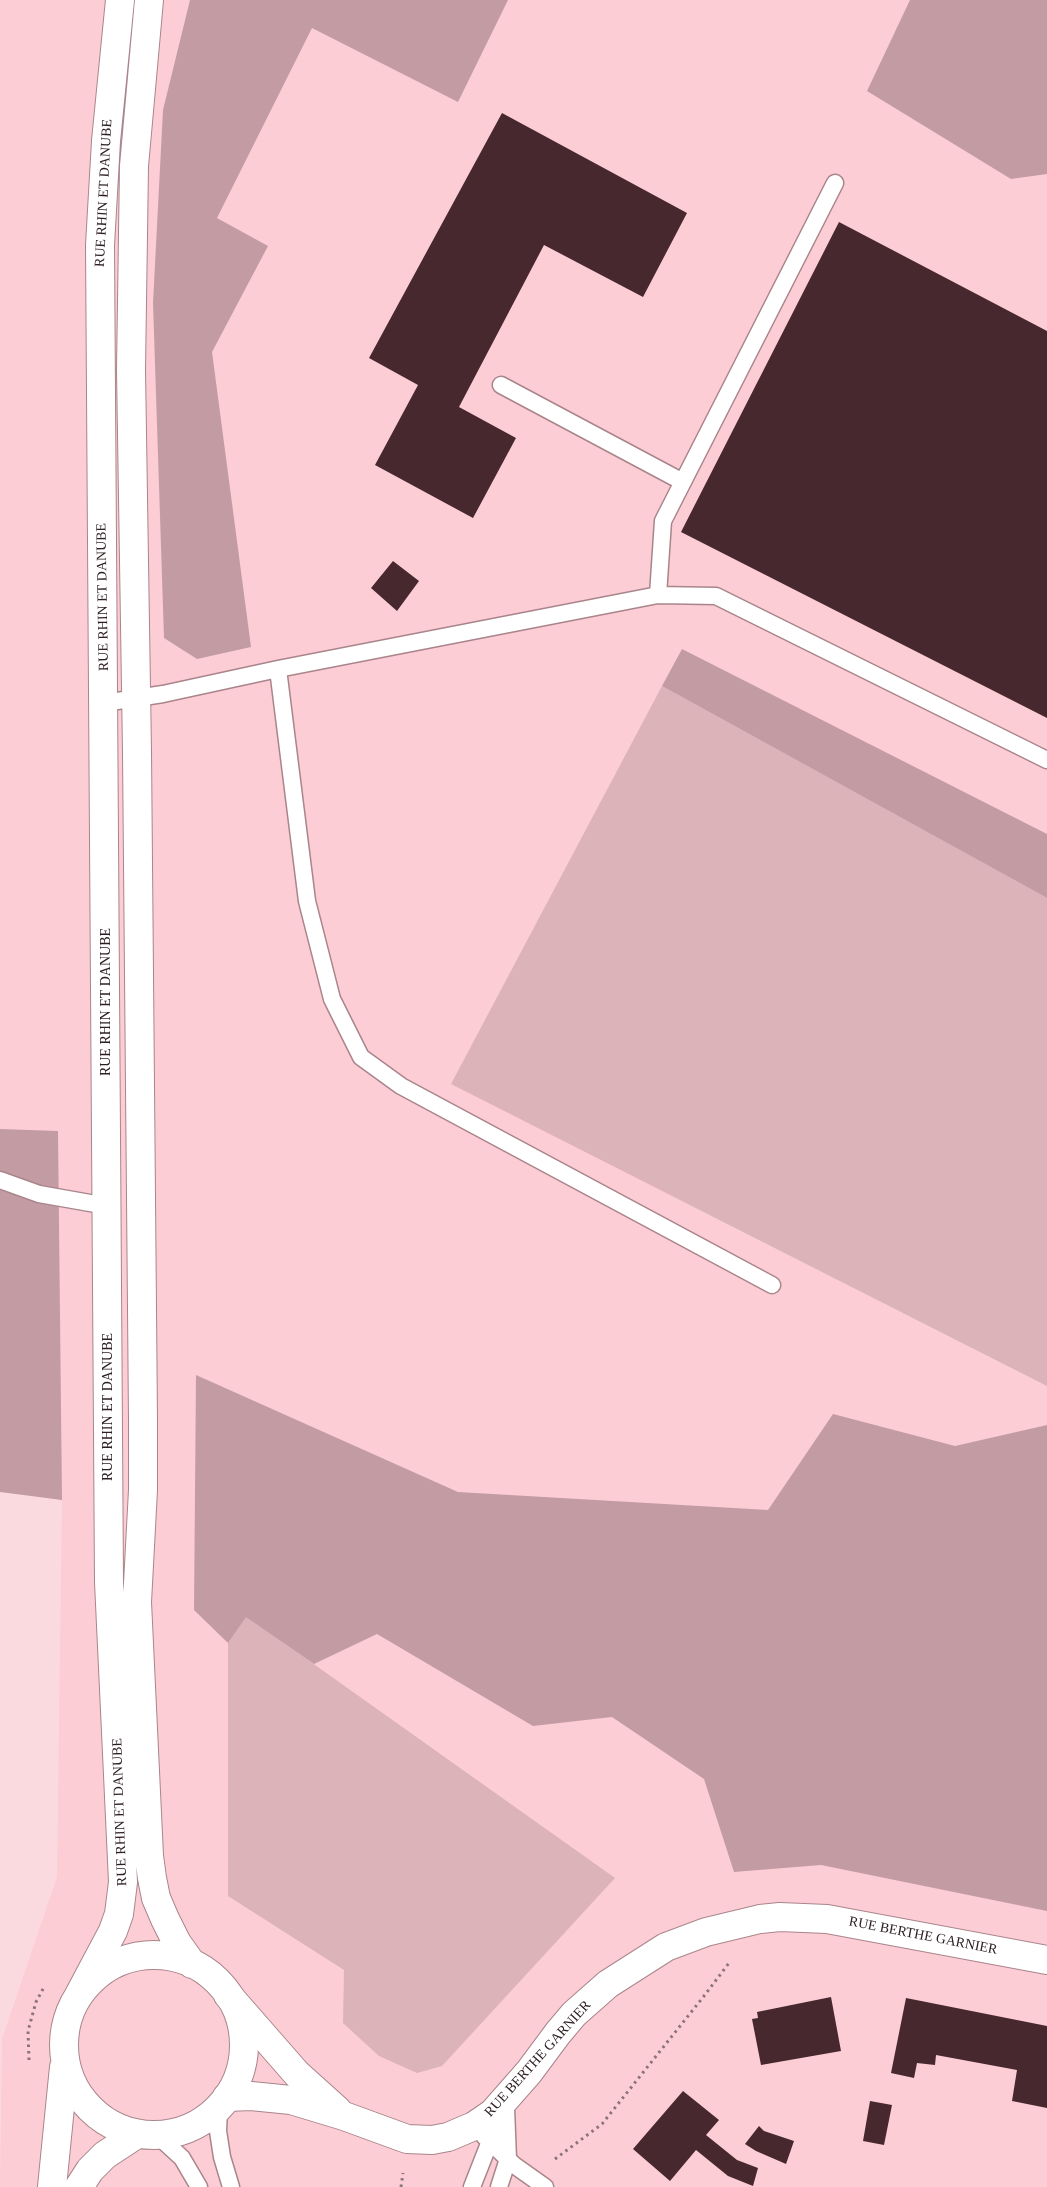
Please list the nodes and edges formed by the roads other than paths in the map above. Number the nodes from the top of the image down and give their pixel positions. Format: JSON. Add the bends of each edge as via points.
{"nodes":[{"id":1,"x":120,"y":0,"type":"edge"},
{"id":2,"x":149,"y":0,"type":"edge"},
{"id":3,"x":835,"y":183,"type":"dead end"},
{"id":4,"x":502,"y":385,"type":"dead end"},
{"id":5,"x":683,"y":482,"type":"junction"},
{"id":6,"x":658,"y":595,"type":"junction"},
{"id":7,"x":278,"y":669,"type":"junction"},
{"id":8,"x":137,"y":698,"type":"junction"},
{"id":9,"x":104,"y":703,"type":"junction"},
{"id":10,"x":1047,"y":760,"type":"edge"},
{"id":11,"x":0,"y":1180,"type":"edge"},
{"id":12,"x":108,"y":1206,"type":"junction"},
{"id":13,"x":772,"y":1285,"type":"dead end"},
{"id":14,"x":1047,"y":1960,"type":"edge"},
{"id":15,"x":192,"y":1964,"type":"junction"},
{"id":16,"x":79,"y":1995,"type":"junction"},
{"id":17,"x":228,"y":1995,"type":"junction"},
{"id":18,"x":64,"y":2060,"type":"junction"},
{"id":19,"x":506,"y":2099,"type":"junction"},
{"id":20,"x":223,"y":2103,"type":"junction"},
{"id":21,"x":344,"y":2116,"type":"junction"},
{"id":22,"x":482,"y":2134,"type":"junction"},
{"id":23,"x":148,"y":2135,"type":"junction"},
{"id":24,"x":508,"y":2159,"type":"junction"},
{"id":25,"x":52,"y":2187,"type":"edge"},
{"id":26,"x":79,"y":2187,"type":"edge"},
{"id":27,"x":198,"y":2187,"type":"edge"},
{"id":28,"x":231,"y":2187,"type":"edge"},
{"id":29,"x":472,"y":2187,"type":"edge"},
{"id":30,"x":498,"y":2187,"type":"edge"},
{"id":31,"x":545,"y":2187,"type":"edge"}],
"edges":[{"from":1,"to":9,"type":"main road","name":"RUE RHIN ET DANUBE","via":[[100,245]]},
{"from":2,"to":8,"type":"main road","name":"RUE RHIN ET DANUBE","via":[[134,166],[131,370]]},
{"from":3,"to":5,"type":"lane"},
{"from":4,"to":5,"type":"lane"},
{"from":5,"to":6,"type":"lane","via":[[663,521]]},
{"from":6,"to":7,"type":"lane"},
{"from":6,"to":10,"type":"lane","via":[[716,596]]},
{"from":7,"to":8,"type":"lane"},
{"from":7,"to":13,"type":"lane","via":[[307,901],[332,999],[361,1057],[401,1086]]},
{"from":8,"to":9,"type":"lane"},
{"from":8,"to":15,"type":"main road","name":"RUE RHIN ET DANUBE","via":[[143,1490],[137,1602],[152,1878],[165,1919]]},
{"from":9,"to":12,"type":"main road","name":"RUE RHIN ET DANUBE"},
{"from":11,"to":12,"type":"lane","via":[[39,1194]]},
{"from":12,"to":16,"type":"main road","name":"RUE RHIN ET DANUBE","via":[[109,1582],[123,1882],[121,1905],[113,1931]]},
{"from":14,"to":19,"type":"main road","name":"RUE BERTHE GARNIER","via":[[827,1919],[780,1917],[714,1929],[666,1947],[608,1984],[574,2014]]},
{"from":15,"to":16,"type":"main road","via":[[168,1956],[130,1958],[96,1976]]},
{"from":15,"to":17,"type":"main road","name":"RUE BERTHE GARNIER","via":[[212,1977]]},
{"from":16,"to":18,"type":"main road","via":[[67,2020]]},
{"from":17,"to":20,"type":"main road","via":[[240,2020],[244,2047],[239,2073]]},
{"from":17,"to":21,"type":"main road","name":"RUE BERTHE GARNIER","via":[[297,2074]]},
{"from":18,"to":23,"type":"main road","via":[[73,2086],[89,2108],[111,2125]]},
{"from":18,"to":25,"type":"main road"},
{"from":19,"to":22,"type":"main road","name":"RUE BERTHE GARNIER","via":[[493,2113]]},
{"from":19,"to":24,"type":"lane"},
{"from":20,"to":21,"type":"main road","name":"RUE BERTHE GARNIER","via":[[251,2096],[278,2098]]},
{"from":20,"to":23,"type":"main road","via":[[208,2117],[185,2130]]},
{"from":20,"to":28,"type":"lane","via":[[218,2132]]},
{"from":21,"to":22,"type":"main road","name":"RUE BERTHE GARNIER","via":[[407,2140]]},
{"from":22,"to":24,"type":"lane"},
{"from":22,"to":29,"type":"lane"},
{"from":23,"to":26,"type":"main road","via":[[124,2141],[101,2159]]},
{"from":23,"to":27,"type":"lane","via":[[182,2158]]},
{"from":24,"to":30,"type":"lane"},
{"from":24,"to":31,"type":"lane"}]}
